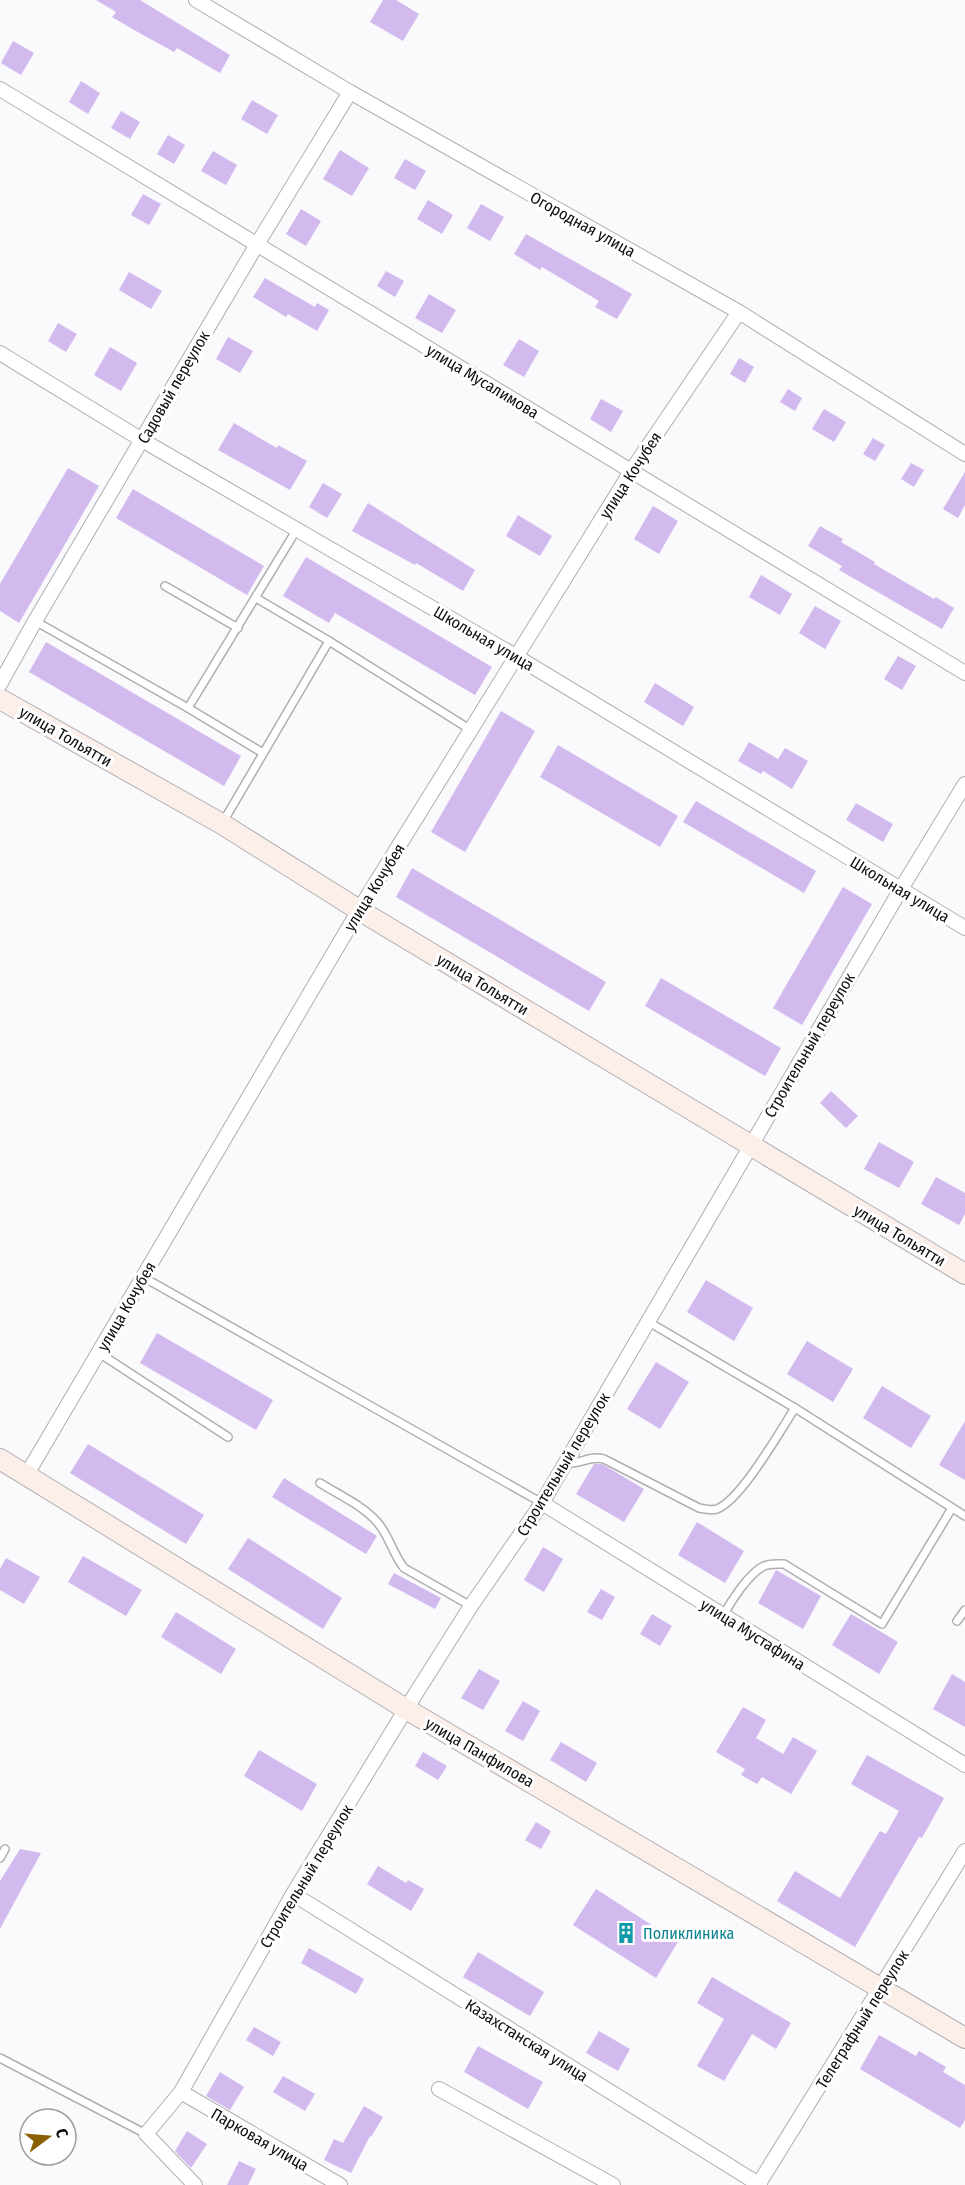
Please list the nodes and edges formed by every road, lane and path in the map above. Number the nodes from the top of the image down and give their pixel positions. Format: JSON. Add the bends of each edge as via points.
{"nodes":[{"id":1,"x":196,"y":0,"type":"edge"},
{"id":2,"x":0,"y":89,"type":"edge"},
{"id":3,"x":350,"y":92,"type":"junction"},
{"id":4,"x":256,"y":246,"type":"junction"},
{"id":5,"x":738,"y":312,"type":"junction"},
{"id":6,"x":0,"y":353,"type":"edge"},
{"id":7,"x":142,"y":440,"type":"junction"},
{"id":8,"x":965,"y":454,"type":"edge"},
{"id":9,"x":632,"y":470,"type":"junction"},
{"id":10,"x":297,"y":529,"type":"junction"},
{"id":11,"x":165,"y":586,"type":"dead end"},
{"id":12,"x":256,"y":598,"type":"junction"},
{"id":13,"x":35,"y":621,"type":"junction"},
{"id":14,"x":238,"y":628,"type":"junction"},
{"id":15,"x":329,"y":640,"type":"junction"},
{"id":16,"x":517,"y":657,"type":"junction"},
{"id":17,"x":965,"y":673,"type":"edge"},
{"id":18,"x":0,"y":684,"type":"edge"},
{"id":19,"x":0,"y":699,"type":"edge"},
{"id":20,"x":188,"y":708,"type":"junction"},
{"id":21,"x":471,"y":730,"type":"junction"},
{"id":22,"x":263,"y":753,"type":"junction"},
{"id":23,"x":965,"y":784,"type":"edge"},
{"id":24,"x":222,"y":824,"type":"junction"},
{"id":25,"x":901,"y":889,"type":"junction"},
{"id":26,"x":359,"y":910,"type":"junction"},
{"id":27,"x":965,"y":928,"type":"edge"},
{"id":28,"x":751,"y":1144,"type":"junction"},
{"id":29,"x":965,"y":1274,"type":"edge"},
{"id":30,"x":143,"y":1277,"type":"junction"},
{"id":31,"x":648,"y":1322,"type":"junction"},
{"id":32,"x":99,"y":1353,"type":"junction"},
{"id":33,"x":795,"y":1408,"type":"junction"},
{"id":34,"x":228,"y":1437,"type":"dead end"},
{"id":35,"x":0,"y":1459,"type":"edge"},
{"id":36,"x":565,"y":1463,"type":"junction"},
{"id":37,"x":27,"y":1474,"type":"junction"},
{"id":38,"x":320,"y":1483,"type":"dead end"},
{"id":39,"x":542,"y":1503,"type":"junction"},
{"id":40,"x":952,"y":1508,"type":"junction"},
{"id":41,"x":965,"y":1516,"type":"edge"},
{"id":42,"x":471,"y":1606,"type":"junction"},
{"id":43,"x":965,"y":1610,"type":"edge"},
{"id":44,"x":723,"y":1616,"type":"junction"},
{"id":45,"x":957,"y":1621,"type":"dead end"},
{"id":46,"x":406,"y":1709,"type":"junction"},
{"id":47,"x":965,"y":1766,"type":"edge"},
{"id":48,"x":5,"y":1849,"type":"dead end"},
{"id":49,"x":965,"y":1851,"type":"edge"},
{"id":50,"x":0,"y":1858,"type":"edge"},
{"id":51,"x":293,"y":1894,"type":"junction"},
{"id":52,"x":882,"y":1988,"type":"junction"},
{"id":53,"x":965,"y":2038,"type":"edge"},
{"id":54,"x":0,"y":2058,"type":"edge"},
{"id":55,"x":439,"y":2089,"type":"dead end"},
{"id":56,"x":181,"y":2092,"type":"junction"},
{"id":57,"x":146,"y":2134,"type":"junction"},
{"id":58,"x":195,"y":2185,"type":"edge"},
{"id":59,"x":340,"y":2185,"type":"edge"},
{"id":60,"x":613,"y":2185,"type":"edge"},
{"id":61,"x":759,"y":2185,"type":"edge"}],
"edges":[{"from":1,"to":3,"type":"street","name":"Огородная улица"},
{"from":2,"to":4,"type":"street","name":"улица Мусалимова"},
{"from":3,"to":4,"type":"street","name":"Садовый переулок"},
{"from":3,"to":5,"type":"street","name":"Огородная улица"},
{"from":4,"to":7,"type":"street","name":"Садовый переулок"},
{"from":4,"to":9,"type":"street","name":"улица Мусалимова"},
{"from":5,"to":8,"type":"street","name":"Огородная улица"},
{"from":5,"to":9,"type":"street","name":"улица Кочубея"},
{"from":6,"to":7,"type":"street","name":"Школьная улица"},
{"from":7,"to":10,"type":"street","name":"Школьная улица"},
{"from":7,"to":13,"type":"street","name":"Садовый переулок"},
{"from":9,"to":16,"type":"street","name":"улица Кочубея"},
{"from":9,"to":17,"type":"street","name":"улица Мусалимова"},
{"from":10,"to":12,"type":"lane"},
{"from":10,"to":16,"type":"street","name":"Школьная улица"},
{"from":11,"to":14,"type":"lane"},
{"from":12,"to":14,"type":"lane"},
{"from":12,"to":15,"type":"lane"},
{"from":13,"to":18,"type":"street","name":"Садовый переулок"},
{"from":13,"to":20,"type":"lane"},
{"from":14,"to":20,"type":"lane"},
{"from":15,"to":21,"type":"lane"},
{"from":15,"to":22,"type":"lane"},
{"from":16,"to":21,"type":"street","name":"улица Кочубея"},
{"from":16,"to":25,"type":"street","name":"Школьная улица"},
{"from":19,"to":24,"type":"street","name":"улица Тольятти"},
{"from":20,"to":22,"type":"lane"},
{"from":21,"to":26,"type":"street","name":"улица Кочубея"},
{"from":22,"to":24,"type":"lane"},
{"from":23,"to":25,"type":"street","name":"Строительный переулок"},
{"from":24,"to":26,"type":"street","name":"улица Тольятти"},
{"from":25,"to":27,"type":"street","name":"Школьная улица"},
{"from":25,"to":28,"type":"street","name":"Строительный переулок"},
{"from":26,"to":28,"type":"street","name":"улица Тольятти"},
{"from":26,"to":30,"type":"street","name":"улица Кочубея"},
{"from":28,"to":29,"type":"street","name":"улица Тольятти"},
{"from":28,"to":31,"type":"street","name":"Строительный переулок"},
{"from":30,"to":32,"type":"street","name":"улица Кочубея"},
{"from":30,"to":39,"type":"lane"},
{"from":31,"to":33,"type":"lane"},
{"from":31,"to":36,"type":"street","name":"Строительный переулок"},
{"from":32,"to":34,"type":"lane"},
{"from":32,"to":37,"type":"street","name":"улица Кочубея"},
{"from":33,"to":36,"type":"lane","via":[[740,1490],[719,1509],[699,1508],[604,1459],[590,1457],[579,1463]]},
{"from":33,"to":40,"type":"lane"},
{"from":35,"to":37,"type":"street","name":"улица Панфилова"},
{"from":36,"to":39,"type":"street","name":"Строительный переулок"},
{"from":37,"to":46,"type":"street","name":"улица Панфилова"},
{"from":38,"to":42,"type":"lane","via":[[371,1515],[404,1568]]},
{"from":39,"to":42,"type":"street","name":"Строительный переулок"},
{"from":39,"to":44,"type":"street","name":"улица Мустафина"},
{"from":40,"to":41,"type":"lane"},
{"from":40,"to":44,"type":"lane","via":[[882,1624],[784,1564],[762,1567],[734,1596]]},
{"from":42,"to":46,"type":"street","name":"Строительный переулок"},
{"from":43,"to":45,"type":"lane"},
{"from":44,"to":47,"type":"street","name":"улица Мустафина"},
{"from":46,"to":51,"type":"street","name":"Строительный переулок"},
{"from":46,"to":52,"type":"street","name":"улица Панфилова"},
{"from":48,"to":50,"type":"lane"},
{"from":49,"to":52,"type":"street","name":"Телеграфный переулок"},
{"from":51,"to":56,"type":"street","name":"Строительный переулок"},
{"from":51,"to":61,"type":"street","name":"Казахстанская улица"},
{"from":52,"to":53,"type":"street","name":"улица Панфилова"},
{"from":52,"to":61,"type":"street","name":"Телеграфный переулок"},
{"from":54,"to":57,"type":"lane"},
{"from":55,"to":60,"type":"street"},
{"from":56,"to":57,"type":"street","name":"Строительный переулок"},
{"from":56,"to":59,"type":"street","name":"Парковая улица"},
{"from":57,"to":58,"type":"street"}]}
